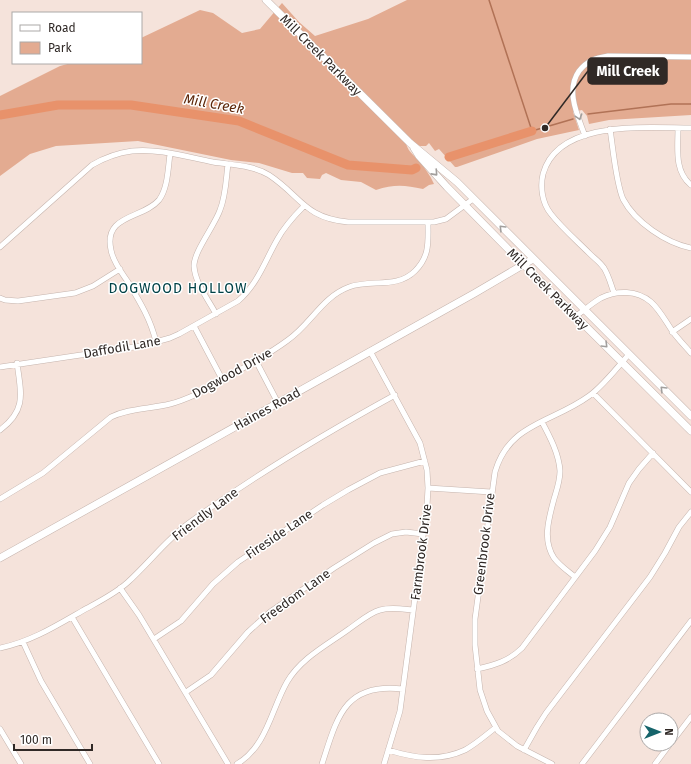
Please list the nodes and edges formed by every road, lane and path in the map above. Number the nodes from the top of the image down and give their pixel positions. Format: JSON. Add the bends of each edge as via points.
{"nodes":[{"id":1,"x":266,"y":0,"type":"edge"},
{"id":2,"x":691,"y":57,"type":"edge"},
{"id":3,"x":678,"y":128,"type":"junction"},
{"id":4,"x":691,"y":128,"type":"edge"},
{"id":5,"x":610,"y":129,"type":"junction"},
{"id":6,"x":585,"y":136,"type":"junction"},
{"id":7,"x":410,"y":143,"type":"junction"},
{"id":8,"x":170,"y":154,"type":"junction"},
{"id":9,"x":228,"y":164,"type":"junction"},
{"id":10,"x":691,"y":184,"type":"edge"},
{"id":11,"x":473,"y":198,"type":"junction"},
{"id":12,"x":465,"y":205,"type":"junction"},
{"id":13,"x":304,"y":206,"type":"junction"},
{"id":14,"x":428,"y":223,"type":"junction"},
{"id":15,"x":0,"y":247,"type":"edge"},
{"id":16,"x":691,"y":248,"type":"edge"},
{"id":17,"x":533,"y":259,"type":"junction"},
{"id":18,"x":524,"y":264,"type":"junction"},
{"id":19,"x":120,"y":269,"type":"junction"},
{"id":20,"x":614,"y":294,"type":"junction"},
{"id":21,"x":0,"y":298,"type":"edge"},
{"id":22,"x":585,"y":310,"type":"junction"},
{"id":23,"x":216,"y":314,"type":"junction"},
{"id":24,"x":576,"y":316,"type":"junction"},
{"id":25,"x":691,"y":319,"type":"edge"},
{"id":26,"x":194,"y":326,"type":"junction"},
{"id":27,"x":672,"y":332,"type":"junction"},
{"id":28,"x":156,"y":342,"type":"junction"},
{"id":29,"x":370,"y":351,"type":"junction"},
{"id":30,"x":691,"y":353,"type":"edge"},
{"id":31,"x":629,"y":354,"type":"junction"},
{"id":32,"x":256,"y":361,"type":"junction"},
{"id":33,"x":622,"y":362,"type":"junction"},
{"id":34,"x":17,"y":363,"type":"junction"},
{"id":35,"x":0,"y":367,"type":"edge"},
{"id":36,"x":222,"y":379,"type":"junction"},
{"id":37,"x":593,"y":393,"type":"junction"},
{"id":38,"x":395,"y":395,"type":"junction"},
{"id":39,"x":278,"y":403,"type":"junction"},
{"id":40,"x":691,"y":416,"type":"edge"},
{"id":41,"x":542,"y":422,"type":"junction"},
{"id":42,"x":0,"y":430,"type":"edge"},
{"id":43,"x":691,"y":431,"type":"edge"},
{"id":44,"x":653,"y":454,"type":"junction"},
{"id":45,"x":425,"y":461,"type":"junction"},
{"id":46,"x":428,"y":488,"type":"junction"},
{"id":47,"x":491,"y":492,"type":"junction"},
{"id":48,"x":691,"y":492,"type":"edge"},
{"id":49,"x":0,"y":499,"type":"edge"},
{"id":50,"x":691,"y":512,"type":"edge"},
{"id":51,"x":423,"y":534,"type":"junction"},
{"id":52,"x":0,"y":557,"type":"edge"},
{"id":53,"x":575,"y":577,"type":"junction"},
{"id":54,"x":120,"y":588,"type":"junction"},
{"id":55,"x":413,"y":610,"type":"junction"},
{"id":56,"x":72,"y":617,"type":"junction"},
{"id":57,"x":691,"y":621,"type":"edge"},
{"id":58,"x":154,"y":639,"type":"junction"},
{"id":59,"x":23,"y":642,"type":"junction"},
{"id":60,"x":0,"y":648,"type":"edge"},
{"id":61,"x":477,"y":668,"type":"junction"},
{"id":62,"x":403,"y":689,"type":"junction"},
{"id":63,"x":186,"y":692,"type":"junction"},
{"id":64,"x":691,"y":717,"type":"edge"},
{"id":65,"x":495,"y":728,"type":"junction"},
{"id":66,"x":0,"y":729,"type":"edge"},
{"id":67,"x":679,"y":732,"type":"edge"},
{"id":68,"x":388,"y":750,"type":"junction"},
{"id":69,"x":524,"y":750,"type":"junction"},
{"id":70,"x":664,"y":752,"type":"edge"},
{"id":71,"x":21,"y":764,"type":"edge"},
{"id":72,"x":90,"y":764,"type":"edge"},
{"id":73,"x":159,"y":764,"type":"edge"},
{"id":74,"x":228,"y":764,"type":"edge"},
{"id":75,"x":237,"y":764,"type":"edge"},
{"id":76,"x":322,"y":764,"type":"edge"},
{"id":77,"x":384,"y":764,"type":"edge"},
{"id":78,"x":552,"y":764,"type":"edge"},
{"id":79,"x":582,"y":764,"type":"edge"},
{"id":80,"x":655,"y":764,"type":"edge"}],
"edges":[{"from":1,"to":7,"type":"main road","name":"Mill Creek Parkway"},
{"from":2,"to":6,"type":"street","one_way":true,"via":[[608,56],[589,61],[575,79],[572,90]]},
{"from":3,"to":4,"type":"street"},
{"from":3,"to":5,"type":"street"},
{"from":3,"to":10,"type":"street","via":[[680,170],[685,180]]},
{"from":5,"to":6,"type":"street"},
{"from":5,"to":16,"type":"street","via":[[620,189],[628,206],[665,240]]},
{"from":6,"to":20,"type":"street","via":[[559,147],[549,159],[542,178],[543,196],[550,214],[604,268]]},
{"from":7,"to":11,"type":"main road","name":"Mill Creek Parkway"},
{"from":7,"to":12,"type":"main road","name":"Mill Creek Parkway","one_way":true},
{"from":8,"to":9,"type":"street"},
{"from":8,"to":15,"type":"street","via":[[131,151],[96,162]]},
{"from":8,"to":19,"type":"street","via":[[164,191],[158,201],[117,224],[112,232],[111,251]]},
{"from":9,"to":13,"type":"street","via":[[256,170],[269,176]]},
{"from":9,"to":23,"type":"street","via":[[223,203],[194,264],[199,282]]},
{"from":11,"to":12,"type":"street"},
{"from":17,"to":11,"type":"main road","name":"Mill Creek Parkway","one_way":true},
{"from":12,"to":14,"type":"street","via":[[446,219]]},
{"from":12,"to":18,"type":"main road","name":"Mill Creek Parkway"},
{"from":13,"to":14,"type":"street","via":[[318,215],[336,221]]},
{"from":13,"to":23,"type":"street","name":"Daffodil Lane","via":[[280,234],[249,289],[238,301]]},
{"from":14,"to":32,"type":"street","name":"Dogwood Drive","via":[[426,257],[411,274],[398,281],[358,285],[341,291],[327,300],[289,340]]},
{"from":17,"to":18,"type":"main road","name":"Haines Road"},
{"from":17,"to":22,"type":"main road","name":"Mill Creek Parkway"},
{"from":18,"to":24,"type":"main road","name":"Mill Creek Parkway"},
{"from":18,"to":29,"type":"main road","name":"Haines Road"},
{"from":19,"to":21,"type":"street","via":[[93,286],[74,293],[18,301]]},
{"from":19,"to":28,"type":"street","via":[[146,313]]},
{"from":20,"to":22,"type":"street","via":[[601,298]]},
{"from":20,"to":27,"type":"street","via":[[629,292],[645,298],[657,308]]},
{"from":22,"to":24,"type":"street"},
{"from":22,"to":31,"type":"main road","name":"Mill Creek Parkway"},
{"from":23,"to":26,"type":"street","name":"Daffodil Lane"},
{"from":24,"to":33,"type":"main road","name":"Mill Creek Parkway","one_way":true},
{"from":25,"to":27,"type":"street"},
{"from":26,"to":28,"type":"street","name":"Daffodil Lane"},
{"from":26,"to":36,"type":"street"},
{"from":27,"to":30,"type":"street"},
{"from":28,"to":34,"type":"street","name":"Daffodil Lane"},
{"from":29,"to":38,"type":"street","name":"Farmbrook Drive"},
{"from":29,"to":39,"type":"main road","name":"Haines Road"},
{"from":31,"to":33,"type":"street","name":"Greenbrook Drive"},
{"from":40,"to":31,"type":"main road","name":"Mill Creek Parkway","one_way":true},
{"from":32,"to":36,"type":"street","name":"Dogwood Drive"},
{"from":32,"to":39,"type":"street"},
{"from":33,"to":37,"type":"street","name":"Greenbrook Drive"},
{"from":33,"to":43,"type":"main road","name":"Mill Creek Parkway"},
{"from":34,"to":35,"type":"street","name":"Daffodil Lane"},
{"from":34,"to":42,"type":"street","via":[[20,403],[14,418]]},
{"from":36,"to":49,"type":"street","name":"Dogwood Drive","via":[[183,400],[123,412],[111,417],[43,473]]},
{"from":37,"to":41,"type":"street","name":"Greenbrook Drive"},
{"from":37,"to":44,"type":"street"},
{"from":38,"to":45,"type":"street","name":"Farmbrook Drive","via":[[415,433]]},
{"from":38,"to":54,"type":"street","name":"Friendly Lane","via":[[336,427],[260,474],[187,524]]},
{"from":39,"to":52,"type":"main road","name":"Haines Road"},
{"from":41,"to":47,"type":"street","name":"Greenbrook Drive","via":[[519,434],[504,450],[498,462]]},
{"from":41,"to":53,"type":"street","via":[[560,470],[547,528],[548,541],[554,557]]},
{"from":44,"to":48,"type":"street"},
{"from":44,"to":53,"type":"street","via":[[633,476],[606,535]]},
{"from":45,"to":46,"type":"street","name":"Farmbrook Drive"},
{"from":45,"to":58,"type":"street","name":"Fireside Lane","via":[[380,473],[323,505],[238,562],[213,584],[181,621]]},
{"from":46,"to":47,"type":"street"},
{"from":46,"to":51,"type":"street","name":"Farmbrook Drive"},
{"from":47,"to":61,"type":"street","name":"Greenbrook Drive","via":[[475,619],[474,645]]},
{"from":50,"to":69,"type":"street","via":[[679,527],[650,577],[546,713]]},
{"from":51,"to":55,"type":"street","name":"Farmbrook Drive"},
{"from":51,"to":63,"type":"street","name":"Freedom Lane","via":[[392,534],[334,568],[265,616],[211,675]]},
{"from":53,"to":61,"type":"street","via":[[515,655],[503,662]]},
{"from":54,"to":56,"type":"street","name":"Friendly Lane"},
{"from":54,"to":58,"type":"street"},
{"from":55,"to":62,"type":"street","name":"Farmbrook Drive"},
{"from":55,"to":75,"type":"street","via":[[395,608],[377,611],[303,663],[288,681],[258,745]]},
{"from":56,"to":59,"type":"street","name":"Friendly Lane"},
{"from":56,"to":73,"type":"street"},
{"from":57,"to":79,"type":"street"},
{"from":58,"to":63,"type":"street"},
{"from":59,"to":60,"type":"street","name":"Friendly Lane"},
{"from":59,"to":72,"type":"street","via":[[41,681]]},
{"from":61,"to":65,"type":"street","name":"Greenbrook Drive","via":[[482,699]]},
{"from":62,"to":68,"type":"street","name":"Farmbrook Drive","via":[[399,720]]},
{"from":62,"to":76,"type":"street","via":[[384,687],[370,690],[345,707],[338,718]]},
{"from":63,"to":74,"type":"street"},
{"from":64,"to":67,"type":"street"},
{"from":65,"to":68,"type":"street","via":[[465,750],[447,756],[428,759]]},
{"from":65,"to":69,"type":"street","name":"Greenbrook Drive"},
{"from":66,"to":71,"type":"street"},
{"from":68,"to":77,"type":"street","name":"Farmbrook Drive"},
{"from":69,"to":78,"type":"street","name":"Greenbrook Drive"},
{"from":70,"to":80,"type":"street"}]}
